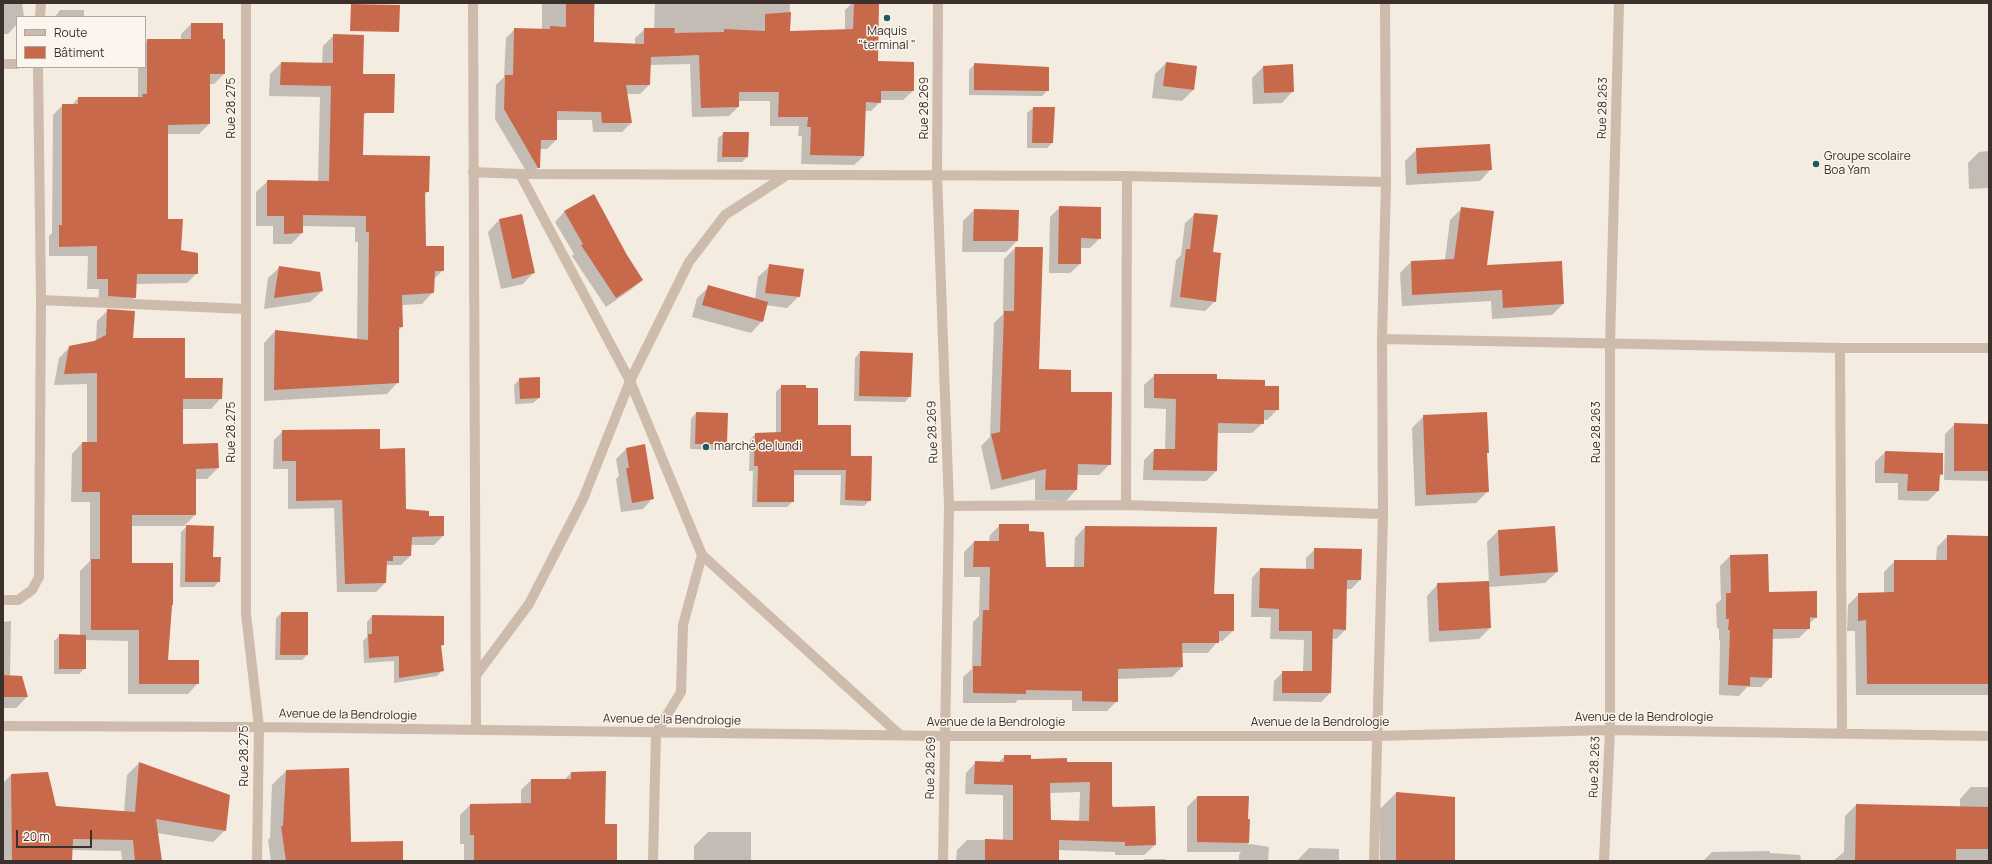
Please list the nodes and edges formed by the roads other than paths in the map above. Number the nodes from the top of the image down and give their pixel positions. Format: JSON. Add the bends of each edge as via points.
{"nodes":[{"id":1,"x":41,"y":3,"type":"edge"},
{"id":2,"x":246,"y":3,"type":"edge"},
{"id":3,"x":473,"y":3,"type":"edge"},
{"id":4,"x":938,"y":3,"type":"edge"},
{"id":5,"x":1385,"y":3,"type":"edge"},
{"id":6,"x":1619,"y":3,"type":"edge"},
{"id":7,"x":40,"y":16,"type":"edge"},
{"id":8,"x":3,"y":64,"type":"edge"},
{"id":9,"x":16,"y":64,"type":"edge"},
{"id":10,"x":38,"y":68,"type":"edge"},
{"id":11,"x":473,"y":172,"type":"junction"},
{"id":12,"x":520,"y":174,"type":"junction"},
{"id":13,"x":787,"y":175,"type":"junction"},
{"id":14,"x":938,"y":175,"type":"junction"},
{"id":15,"x":1128,"y":176,"type":"junction"},
{"id":16,"x":1386,"y":182,"type":"junction"},
{"id":17,"x":41,"y":300,"type":"junction"},
{"id":18,"x":245,"y":309,"type":"junction"},
{"id":19,"x":1382,"y":339,"type":"junction"},
{"id":20,"x":1610,"y":343,"type":"junction"},
{"id":21,"x":1840,"y":348,"type":"junction"},
{"id":22,"x":1989,"y":348,"type":"edge"},
{"id":23,"x":630,"y":381,"type":"junction"},
{"id":24,"x":1126,"y":505,"type":"junction"},
{"id":25,"x":949,"y":506,"type":"junction"},
{"id":26,"x":1383,"y":514,"type":"junction"},
{"id":27,"x":702,"y":555,"type":"junction"},
{"id":28,"x":3,"y":600,"type":"edge"},
{"id":29,"x":477,"y":674,"type":"junction"},
{"id":30,"x":3,"y":726,"type":"edge"},
{"id":31,"x":259,"y":727,"type":"junction"},
{"id":32,"x":476,"y":730,"type":"junction"},
{"id":33,"x":1610,"y":730,"type":"junction"},
{"id":34,"x":656,"y":733,"type":"junction"},
{"id":35,"x":1842,"y":734,"type":"junction"},
{"id":36,"x":900,"y":735,"type":"junction"},
{"id":37,"x":944,"y":736,"type":"junction"},
{"id":38,"x":1377,"y":736,"type":"junction"},
{"id":39,"x":1989,"y":736,"type":"edge"},
{"id":40,"x":257,"y":861,"type":"edge"},
{"id":41,"x":653,"y":861,"type":"edge"},
{"id":42,"x":943,"y":861,"type":"edge"},
{"id":43,"x":1374,"y":861,"type":"edge"},
{"id":44,"x":1604,"y":861,"type":"edge"}],
"edges":[{"from":1,"to":7,"type":"street"},
{"from":2,"to":18,"type":"street","name":"Rue 28.275"},
{"from":3,"to":11,"type":"street"},
{"from":4,"to":14,"type":"street","name":"Rue 28.269"},
{"from":5,"to":16,"type":"street"},
{"from":6,"to":20,"type":"street","name":"Rue 28.263"},
{"from":8,"to":9,"type":"street"},
{"from":10,"to":17,"type":"street"},
{"from":11,"to":12,"type":"street"},
{"from":11,"to":29,"type":"street"},
{"from":12,"to":13,"type":"street"},
{"from":12,"to":23,"type":"street"},
{"from":13,"to":14,"type":"street"},
{"from":13,"to":23,"type":"street","via":[[725,215],[689,262]]},
{"from":14,"to":15,"type":"street"},
{"from":14,"to":25,"type":"street","name":"Rue 28.269"},
{"from":15,"to":16,"type":"street"},
{"from":15,"to":24,"type":"street"},
{"from":16,"to":19,"type":"street"},
{"from":17,"to":18,"type":"street"},
{"from":17,"to":28,"type":"street","via":[[40,577],[32,590],[18,600]]},
{"from":18,"to":31,"type":"street","name":"Rue 28.275","via":[[246,614]]},
{"from":19,"to":20,"type":"street"},
{"from":19,"to":26,"type":"street"},
{"from":20,"to":21,"type":"street"},
{"from":20,"to":33,"type":"street","name":"Rue 28.263"},
{"from":21,"to":22,"type":"street"},
{"from":21,"to":35,"type":"street"},
{"from":23,"to":27,"type":"street"},
{"from":23,"to":29,"type":"street","via":[[584,499],[529,604]]},
{"from":24,"to":25,"type":"street"},
{"from":24,"to":26,"type":"street"},
{"from":25,"to":37,"type":"street","name":"Rue 28.269"},
{"from":26,"to":38,"type":"street"},
{"from":27,"to":34,"type":"street","via":[[683,625],[681,692]]},
{"from":27,"to":36,"type":"street"},
{"from":29,"to":32,"type":"street"},
{"from":30,"to":31,"type":"street","name":"Avenue de la Bendrologie"},
{"from":31,"to":32,"type":"street","name":"Avenue de la Bendrologie"},
{"from":31,"to":40,"type":"street","name":"Rue 28.275"},
{"from":32,"to":34,"type":"street","name":"Avenue de la Bendrologie"},
{"from":33,"to":35,"type":"street","name":"Avenue de la Bendrologie"},
{"from":33,"to":38,"type":"street","name":"Avenue de la Bendrologie"},
{"from":33,"to":44,"type":"street","name":"Rue 28.263"},
{"from":34,"to":36,"type":"street","name":"Avenue de la Bendrologie"},
{"from":34,"to":41,"type":"street"},
{"from":35,"to":39,"type":"street","name":"Avenue de la Bendrologie"},
{"from":36,"to":37,"type":"street","name":"Avenue de la Bendrologie"},
{"from":37,"to":38,"type":"street","name":"Avenue de la Bendrologie"},
{"from":37,"to":42,"type":"street","name":"Rue 28.269"},
{"from":38,"to":43,"type":"street"}]}
